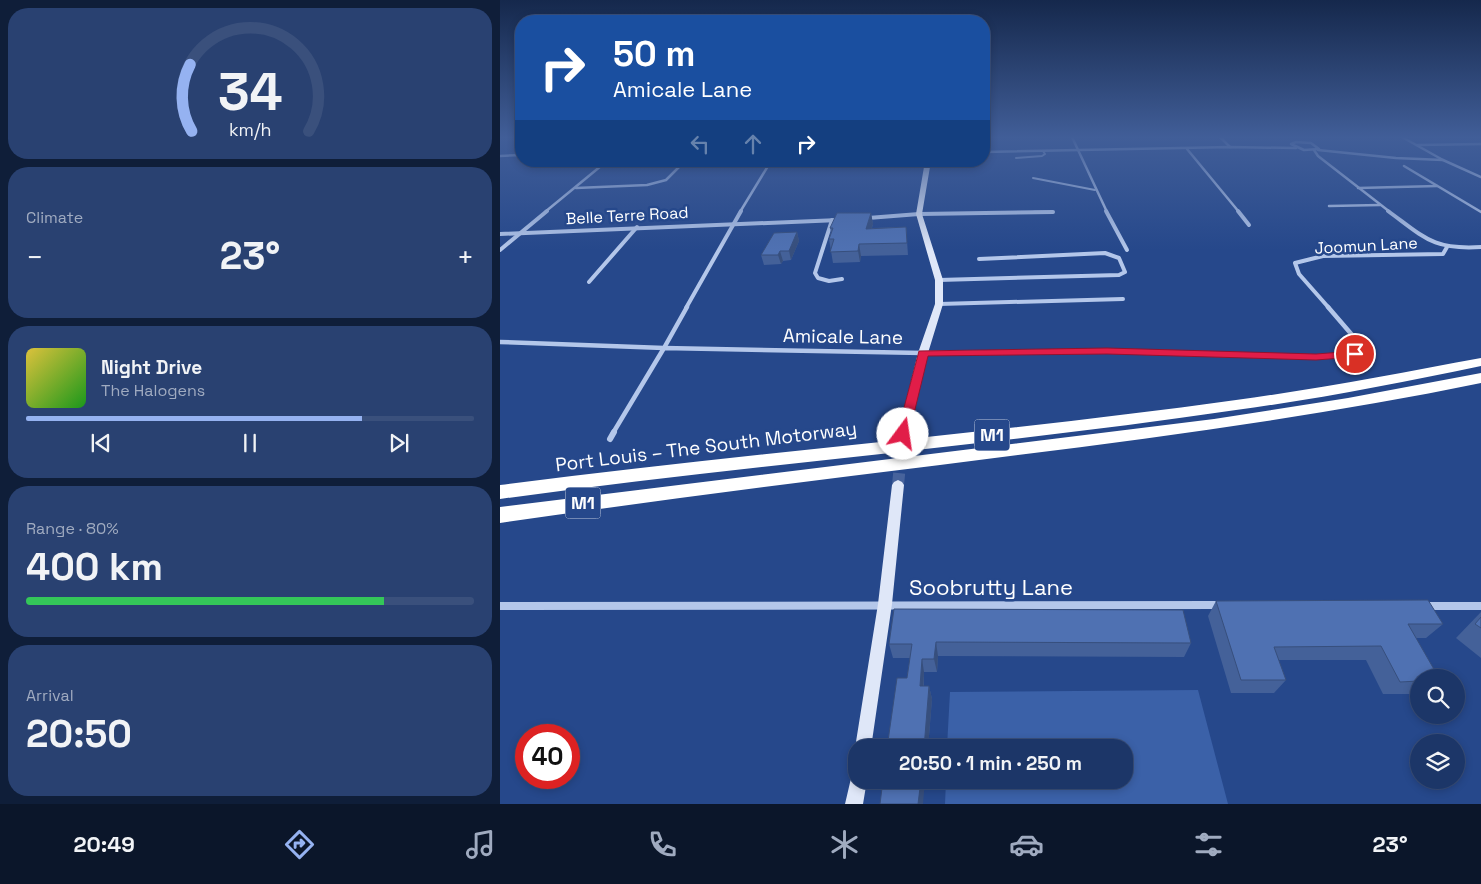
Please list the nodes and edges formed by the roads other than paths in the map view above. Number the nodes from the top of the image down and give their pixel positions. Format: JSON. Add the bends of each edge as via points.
{"nodes":[{"id":1,"x":591,"y":175,"type":"edge"},
{"id":2,"x":673,"y":175,"type":"edge"},
{"id":3,"x":763,"y":175,"type":"edge"},
{"id":4,"x":926,"y":175,"type":"edge"},
{"id":5,"x":1088,"y":175,"type":"edge"},
{"id":6,"x":1208,"y":175,"type":"edge"},
{"id":7,"x":1341,"y":175,"type":"edge"},
{"id":8,"x":1418,"y":175,"type":"edge"},
{"id":9,"x":1033,"y":178,"type":"dead end"},
{"id":10,"x":1437,"y":186,"type":"junction"},
{"id":11,"x":575,"y":188,"type":"junction"},
{"id":12,"x":1357,"y":188,"type":"junction"},
{"id":13,"x":1095,"y":190,"type":"junction"},
{"id":14,"x":1380,"y":205,"type":"junction"},
{"id":15,"x":1329,"y":206,"type":"dead end"},
{"id":16,"x":1053,"y":212,"type":"dead end"},
{"id":17,"x":1481,"y":212,"type":"edge"},
{"id":18,"x":919,"y":214,"type":"junction"},
{"id":19,"x":861,"y":218,"type":"edge"},
{"id":20,"x":832,"y":220,"type":"junction"},
{"id":21,"x":842,"y":220,"type":"edge"},
{"id":22,"x":735,"y":223,"type":"junction"},
{"id":23,"x":1249,"y":225,"type":"dead end"},
{"id":24,"x":637,"y":228,"type":"junction"},
{"id":25,"x":520,"y":233,"type":"junction"},
{"id":26,"x":500,"y":234,"type":"edge"},
{"id":27,"x":1447,"y":247,"type":"junction"},
{"id":28,"x":1481,"y":247,"type":"edge"},
{"id":29,"x":500,"y":250,"type":"edge"},
{"id":30,"x":1127,"y":250,"type":"dead end"},
{"id":31,"x":979,"y":259,"type":"dead end"},
{"id":32,"x":842,"y":280,"type":"dead end"},
{"id":33,"x":939,"y":280,"type":"junction"},
{"id":34,"x":589,"y":282,"type":"dead end"},
{"id":35,"x":1123,"y":299,"type":"dead end"},
{"id":36,"x":939,"y":304,"type":"junction"},
{"id":37,"x":500,"y":342,"type":"edge"},
{"id":38,"x":1359,"y":343,"type":"joint"},
{"id":39,"x":664,"y":348,"type":"junction"},
{"id":40,"x":923,"y":353,"type":"junction"},
{"id":41,"x":1481,"y":362,"type":"edge"},
{"id":42,"x":1481,"y":378,"type":"edge"},
{"id":43,"x":903,"y":434,"type":"tunnel mouth"},
{"id":44,"x":610,"y":439,"type":"dead end"},
{"id":45,"x":898,"y":485,"type":"tunnel mouth"},
{"id":46,"x":500,"y":492,"type":"edge"},
{"id":47,"x":500,"y":515,"type":"edge"},
{"id":48,"x":885,"y":604,"type":"junction"},
{"id":49,"x":1233,"y":605,"type":"edge"},
{"id":50,"x":500,"y":606,"type":"edge"},
{"id":51,"x":1421,"y":606,"type":"edge"},
{"id":52,"x":1481,"y":606,"type":"edge"},
{"id":53,"x":864,"y":739,"type":"edge"},
{"id":54,"x":856,"y":789,"type":"edge"},
{"id":55,"x":854,"y":804,"type":"edge"}],
"edges":[{"from":1,"to":11,"type":"street"},
{"from":2,"to":11,"type":"street","via":[[664,181],[643,185]]},
{"from":3,"to":22,"type":"street"},
{"from":4,"to":18,"type":"street"},
{"from":5,"to":13,"type":"street"},
{"from":6,"to":23,"type":"street"},
{"from":7,"to":12,"type":"street"},
{"from":8,"to":10,"type":"street"},
{"from":9,"to":13,"type":"lane"},
{"from":10,"to":12,"type":"street"},
{"from":10,"to":17,"type":"street"},
{"from":11,"to":25,"type":"street"},
{"from":12,"to":14,"type":"street"},
{"from":13,"to":30,"type":"street"},
{"from":14,"to":15,"type":"street"},
{"from":14,"to":27,"type":"street","via":[[1428,240]]},
{"from":16,"to":18,"type":"street"},
{"from":18,"to":19,"type":"street"},
{"from":18,"to":33,"type":"street"},
{"from":20,"to":21,"type":"street","name":"Belle Terre Road"},
{"from":20,"to":22,"type":"street","name":"Belle Terre Road"},
{"from":20,"to":32,"type":"street","via":[[815,273],[818,278],[829,281]]},
{"from":22,"to":24,"type":"street","name":"Belle Terre Road"},
{"from":22,"to":39,"type":"street"},
{"from":24,"to":25,"type":"street","name":"Belle Terre Road"},
{"from":24,"to":34,"type":"street"},
{"from":25,"to":26,"type":"street","name":"Belle Terre Road"},
{"from":25,"to":29,"type":"street"},
{"from":27,"to":28,"type":"street"},
{"from":27,"to":38,"type":"street","name":"Joomun Lane","via":[[1443,254],[1323,256],[1295,263],[1299,274]]},
{"from":31,"to":33,"type":"street","via":[[1105,253],[1120,258],[1125,272],[1083,277]]},
{"from":33,"to":36,"type":"street"},
{"from":35,"to":36,"type":"street"},
{"from":36,"to":40,"type":"street"},
{"from":37,"to":39,"type":"street","name":"Amicale Lane"},
{"from":38,"to":40,"type":"street","name":"Amicale Lane","via":[[1355,354],[1316,357],[1107,351]]},
{"from":39,"to":40,"type":"street","name":"Amicale Lane"},
{"from":39,"to":44,"type":"street"},
{"from":40,"to":43,"type":"street"},
{"from":41,"to":46,"type":"highway","name":"Port Louis – The South Motorway","number":"M1","via":[[1408,377],[1122,421],[660,471]]},
{"from":42,"to":47,"type":"highway","number":"M1","via":[[1235,421]]},
{"from":45,"to":48,"type":"street"},
{"from":48,"to":49,"type":"street","name":"Soobrutty Lane"},
{"from":48,"to":50,"type":"street","name":"Soobrutty Lane"},
{"from":48,"to":53,"type":"street"},
{"from":51,"to":52,"type":"street"},
{"from":54,"to":55,"type":"street"}]}
